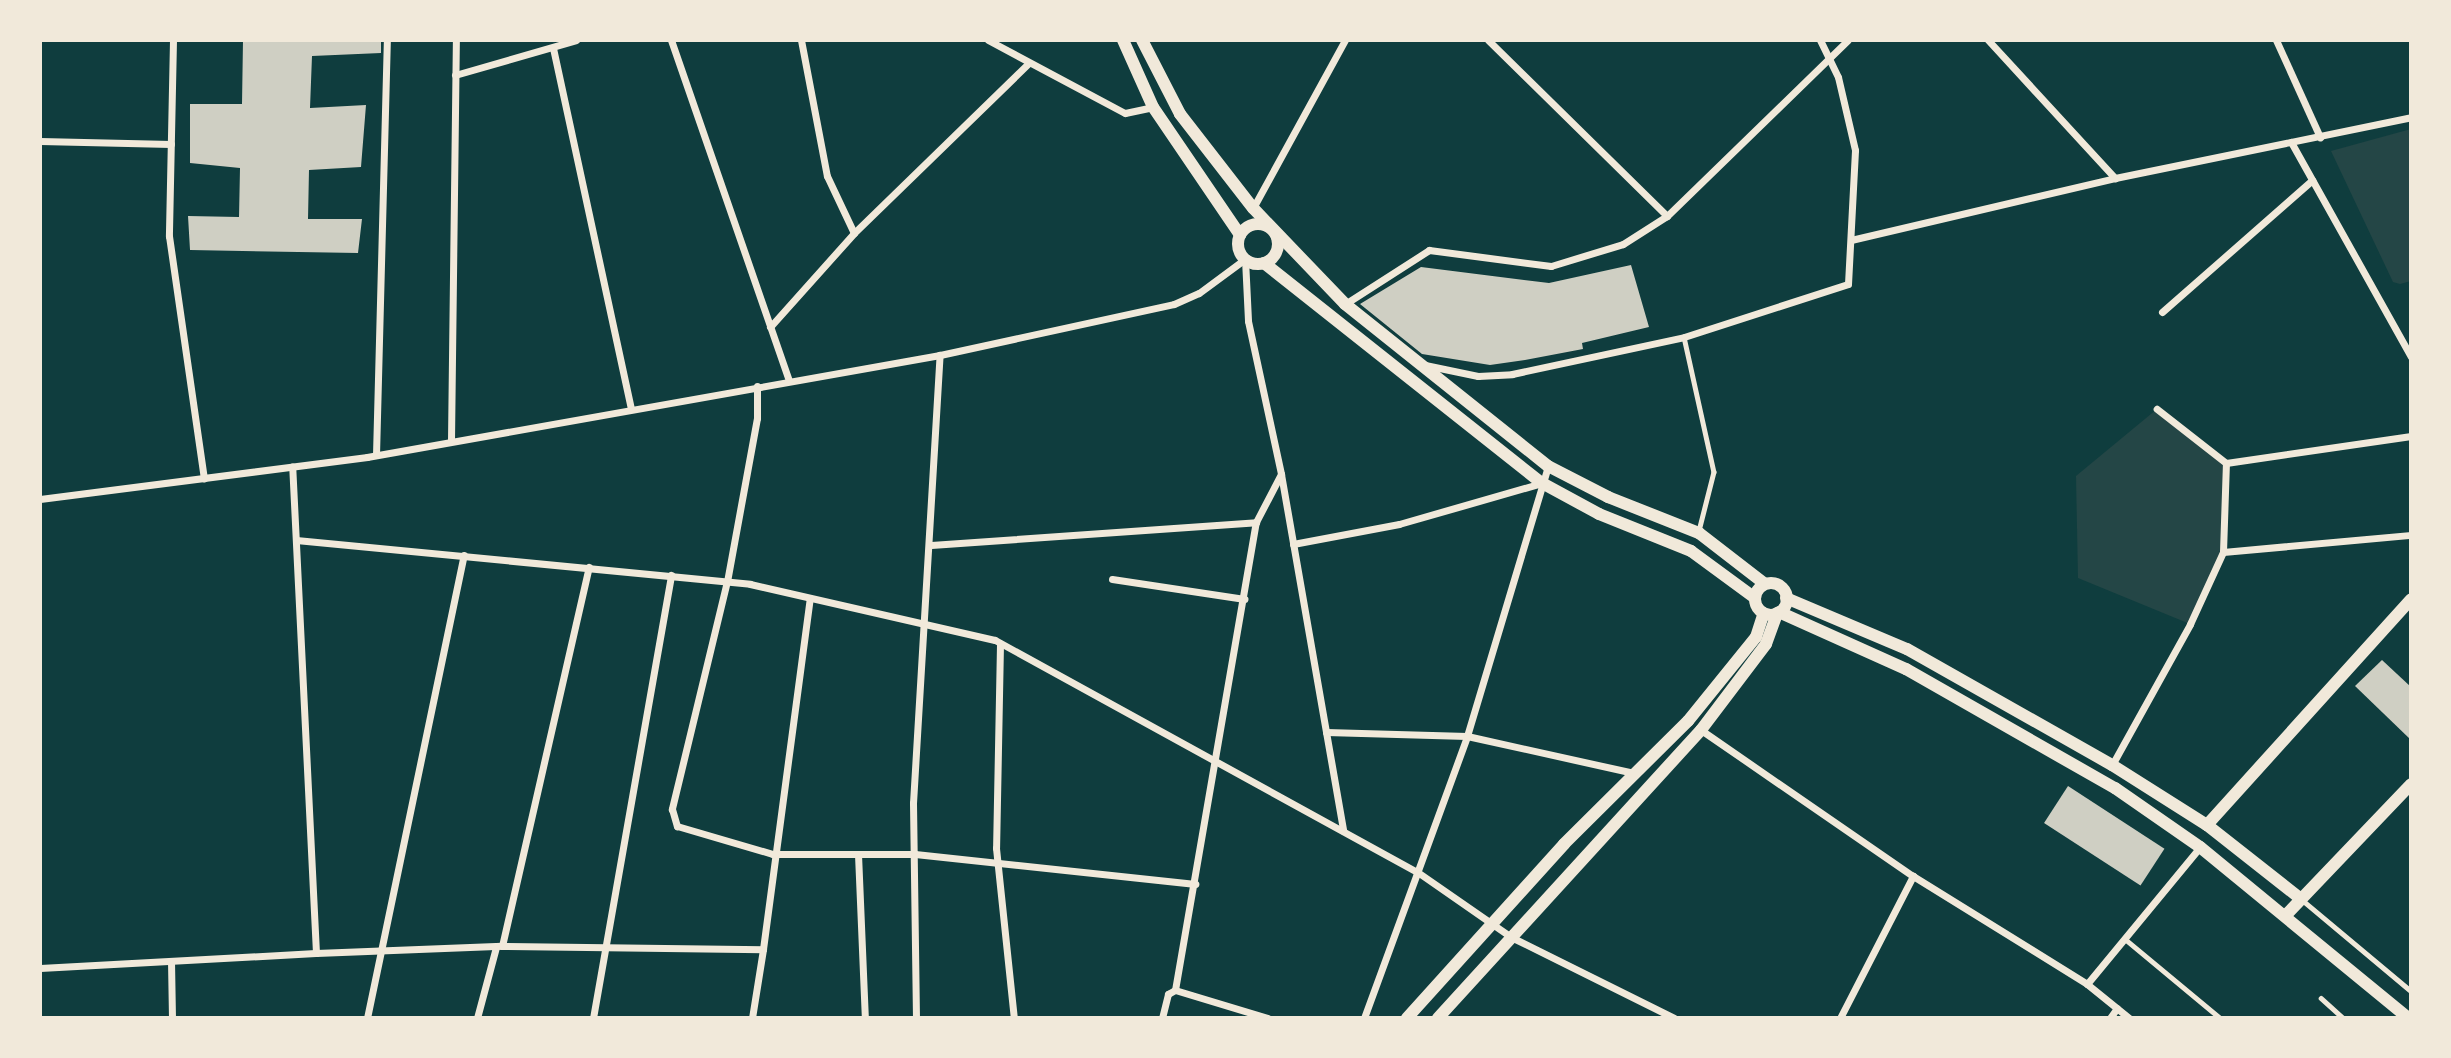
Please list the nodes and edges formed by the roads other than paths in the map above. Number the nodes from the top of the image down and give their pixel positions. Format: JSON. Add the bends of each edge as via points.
{"nodes":[{"id":1,"x":173,"y":40,"type":"edge"},
{"id":2,"x":387,"y":40,"type":"edge"},
{"id":3,"x":456,"y":40,"type":"edge"},
{"id":4,"x":576,"y":40,"type":"edge"},
{"id":5,"x":671,"y":40,"type":"edge"},
{"id":6,"x":801,"y":40,"type":"edge"},
{"id":7,"x":988,"y":40,"type":"edge"},
{"id":8,"x":1122,"y":40,"type":"edge"},
{"id":9,"x":1142,"y":40,"type":"edge"},
{"id":10,"x":1345,"y":40,"type":"edge"},
{"id":11,"x":1488,"y":40,"type":"edge"},
{"id":12,"x":1820,"y":40,"type":"edge"},
{"id":13,"x":1848,"y":40,"type":"edge"},
{"id":14,"x":1988,"y":40,"type":"edge"},
{"id":15,"x":2276,"y":40,"type":"edge"},
{"id":16,"x":553,"y":48,"type":"junction"},
{"id":17,"x":1831,"y":57,"type":"junction"},
{"id":18,"x":1028,"y":64,"type":"junction"},
{"id":19,"x":455,"y":75,"type":"junction"},
{"id":20,"x":1153,"y":107,"type":"junction"},
{"id":21,"x":2411,"y":117,"type":"edge"},
{"id":22,"x":2320,"y":136,"type":"junction"},
{"id":23,"x":40,"y":141,"type":"edge"},
{"id":24,"x":2291,"y":142,"type":"junction"},
{"id":25,"x":171,"y":144,"type":"junction"},
{"id":26,"x":2115,"y":178,"type":"junction"},
{"id":27,"x":2312,"y":180,"type":"junction"},
{"id":28,"x":1253,"y":208,"type":"junction"},
{"id":29,"x":1667,"y":216,"type":"junction"},
{"id":30,"x":1273,"y":230,"type":"junction"},
{"id":31,"x":855,"y":233,"type":"junction"},
{"id":32,"x":1240,"y":235,"type":"junction"},
{"id":33,"x":1851,"y":240,"type":"junction"},
{"id":34,"x":1245,"y":259,"type":"junction"},
{"id":35,"x":1264,"y":263,"type":"junction"},
{"id":36,"x":1345,"y":303,"type":"junction"},
{"id":37,"x":2162,"y":312,"type":"dead end"},
{"id":38,"x":770,"y":327,"type":"junction"},
{"id":39,"x":1684,"y":337,"type":"junction"},
{"id":40,"x":940,"y":355,"type":"junction"},
{"id":41,"x":2411,"y":357,"type":"edge"},
{"id":42,"x":1411,"y":361,"type":"junction"},
{"id":43,"x":789,"y":380,"type":"junction"},
{"id":44,"x":757,"y":386,"type":"junction"},
{"id":45,"x":631,"y":408,"type":"junction"},
{"id":46,"x":2157,"y":408,"type":"dead end"},
{"id":47,"x":2411,"y":436,"type":"edge"},
{"id":48,"x":451,"y":440,"type":"junction"},
{"id":49,"x":376,"y":455,"type":"junction"},
{"id":50,"x":2226,"y":463,"type":"junction"},
{"id":51,"x":1548,"y":466,"type":"junction"},
{"id":52,"x":292,"y":467,"type":"junction"},
{"id":53,"x":1281,"y":474,"type":"junction"},
{"id":54,"x":204,"y":478,"type":"junction"},
{"id":55,"x":1542,"y":483,"type":"junction"},
{"id":56,"x":40,"y":499,"type":"edge"},
{"id":57,"x":1256,"y":522,"type":"junction"},
{"id":58,"x":1699,"y":533,"type":"junction"},
{"id":59,"x":2411,"y":535,"type":"edge"},
{"id":60,"x":296,"y":540,"type":"junction"},
{"id":61,"x":1293,"y":544,"type":"junction"},
{"id":62,"x":931,"y":545,"type":"junction"},
{"id":63,"x":2223,"y":552,"type":"junction"},
{"id":64,"x":464,"y":555,"type":"junction"},
{"id":65,"x":589,"y":567,"type":"junction"},
{"id":66,"x":671,"y":575,"type":"junction"},
{"id":67,"x":1112,"y":579,"type":"dead end"},
{"id":68,"x":727,"y":581,"type":"junction"},
{"id":69,"x":1765,"y":584,"type":"junction"},
{"id":70,"x":810,"y":598,"type":"junction"},
{"id":71,"x":1244,"y":598,"type":"junction"},
{"id":72,"x":1755,"y":598,"type":"junction"},
{"id":73,"x":1786,"y":598,"type":"junction"},
{"id":74,"x":2411,"y":599,"type":"edge"},
{"id":75,"x":1773,"y":613,"type":"junction"},
{"id":76,"x":927,"y":625,"type":"junction"},
{"id":77,"x":1000,"y":643,"type":"junction"},
{"id":78,"x":1700,"y":730,"type":"junction"},
{"id":79,"x":1326,"y":732,"type":"junction"},
{"id":80,"x":1467,"y":736,"type":"junction"},
{"id":81,"x":1216,"y":762,"type":"junction"},
{"id":82,"x":2112,"y":765,"type":"junction"},
{"id":83,"x":1638,"y":774,"type":"junction"},
{"id":84,"x":2411,"y":784,"type":"edge"},
{"id":85,"x":2207,"y":825,"type":"junction"},
{"id":86,"x":1343,"y":831,"type":"junction"},
{"id":87,"x":2200,"y":846,"type":"junction"},
{"id":88,"x":772,"y":854,"type":"junction"},
{"id":89,"x":858,"y":854,"type":"junction"},
{"id":90,"x":915,"y":854,"type":"junction"},
{"id":91,"x":998,"y":861,"type":"junction"},
{"id":92,"x":1416,"y":871,"type":"junction"},
{"id":93,"x":1913,"y":876,"type":"junction"},
{"id":94,"x":1195,"y":884,"type":"junction"},
{"id":95,"x":2301,"y":899,"type":"junction"},
{"id":96,"x":2286,"y":915,"type":"junction"},
{"id":97,"x":1492,"y":924,"type":"junction"},
{"id":98,"x":1511,"y":937,"type":"junction"},
{"id":99,"x":2124,"y":939,"type":"junction"},
{"id":100,"x":499,"y":947,"type":"junction"},
{"id":101,"x":382,"y":948,"type":"junction"},
{"id":102,"x":603,"y":949,"type":"junction"},
{"id":103,"x":763,"y":949,"type":"junction"},
{"id":104,"x":316,"y":954,"type":"junction"},
{"id":105,"x":172,"y":961,"type":"junction"},
{"id":106,"x":40,"y":968,"type":"edge"},
{"id":107,"x":2087,"y":984,"type":"junction"},
{"id":108,"x":1175,"y":990,"type":"junction"},
{"id":109,"x":2411,"y":991,"type":"edge"},
{"id":110,"x":2321,"y":998,"type":"dead end"},
{"id":111,"x":2117,"y":1008,"type":"junction"},
{"id":112,"x":172,"y":1018,"type":"edge"},
{"id":113,"x":367,"y":1018,"type":"edge"},
{"id":114,"x":477,"y":1018,"type":"edge"},
{"id":115,"x":593,"y":1018,"type":"edge"},
{"id":116,"x":752,"y":1018,"type":"edge"},
{"id":117,"x":865,"y":1018,"type":"edge"},
{"id":118,"x":916,"y":1018,"type":"edge"},
{"id":119,"x":1014,"y":1018,"type":"edge"},
{"id":120,"x":1162,"y":1018,"type":"edge"},
{"id":121,"x":1268,"y":1018,"type":"edge"},
{"id":122,"x":1364,"y":1018,"type":"edge"},
{"id":123,"x":1407,"y":1018,"type":"edge"},
{"id":124,"x":1438,"y":1018,"type":"edge"},
{"id":125,"x":1674,"y":1018,"type":"edge"},
{"id":126,"x":1840,"y":1018,"type":"edge"},
{"id":127,"x":2110,"y":1018,"type":"edge"},
{"id":128,"x":2129,"y":1018,"type":"edge"},
{"id":129,"x":2220,"y":1018,"type":"edge"},
{"id":130,"x":2343,"y":1018,"type":"edge"},
{"id":131,"x":2408,"y":1018,"type":"edge"}],
"edges":[{"from":1,"to":25,"type":"street"},
{"from":2,"to":49,"type":"street"},
{"from":3,"to":19,"type":"street"},
{"from":4,"to":16,"type":"street"},
{"from":5,"to":38,"type":"street"},
{"from":6,"to":31,"type":"street","via":[[827,176]]},
{"from":7,"to":18,"type":"street"},
{"from":8,"to":20,"type":"main road"},
{"from":9,"to":28,"type":"main road","via":[[1180,114]]},
{"from":10,"to":28,"type":"street"},
{"from":11,"to":29,"type":"street"},
{"from":12,"to":17,"type":"street"},
{"from":13,"to":17,"type":"street"},
{"from":14,"to":26,"type":"street"},
{"from":15,"to":22,"type":"street"},
{"from":16,"to":19,"type":"street"},
{"from":16,"to":45,"type":"street"},
{"from":17,"to":29,"type":"street"},
{"from":17,"to":33,"type":"street","via":[[1855,150]]},
{"from":18,"to":20,"type":"street","via":[[1125,113]]},
{"from":18,"to":31,"type":"street"},
{"from":19,"to":48,"type":"street"},
{"from":20,"to":32,"type":"main road"},
{"from":21,"to":22,"type":"street"},
{"from":22,"to":24,"type":"street"},
{"from":23,"to":25,"type":"street"},
{"from":24,"to":26,"type":"street"},
{"from":24,"to":27,"type":"street"},
{"from":25,"to":54,"type":"street","via":[[169,236]]},
{"from":26,"to":33,"type":"street"},
{"from":27,"to":37,"type":"street"},
{"from":27,"to":41,"type":"street"},
{"from":28,"to":30,"type":"main road"},
{"from":29,"to":36,"type":"street","via":[[1623,244],[1551,267],[1429,250]]},
{"from":30,"to":32,"type":"main road","via":[[1255,224]]},
{"from":30,"to":35,"type":"main road","via":[[1278,249]]},
{"from":30,"to":36,"type":"main road"},
{"from":31,"to":38,"type":"street"},
{"from":32,"to":34,"type":"main road","via":[[1238,248]]},
{"from":33,"to":39,"type":"street","via":[[1848,284]]},
{"from":34,"to":35,"type":"main road"},
{"from":34,"to":40,"type":"street","via":[[1199,293],[1174,304]]},
{"from":34,"to":53,"type":"street","via":[[1248,321]]},
{"from":35,"to":55,"type":"main road"},
{"from":36,"to":42,"type":"main road"},
{"from":38,"to":43,"type":"street"},
{"from":39,"to":42,"type":"street","via":[[1512,374],[1449,372]]},
{"from":39,"to":58,"type":"lane","via":[[1714,471]]},
{"from":40,"to":43,"type":"street"},
{"from":40,"to":62,"type":"street"},
{"from":42,"to":51,"type":"main road"},
{"from":43,"to":44,"type":"street"},
{"from":44,"to":45,"type":"street"},
{"from":44,"to":68,"type":"street","via":[[757,418]]},
{"from":45,"to":48,"type":"street"},
{"from":46,"to":50,"type":"street"},
{"from":47,"to":50,"type":"street"},
{"from":48,"to":49,"type":"street"},
{"from":49,"to":52,"type":"street"},
{"from":50,"to":63,"type":"street"},
{"from":51,"to":55,"type":"street"},
{"from":51,"to":58,"type":"main road","via":[[1608,497]]},
{"from":52,"to":54,"type":"street"},
{"from":52,"to":60,"type":"street"},
{"from":53,"to":57,"type":"street"},
{"from":53,"to":61,"type":"street"},
{"from":54,"to":56,"type":"street"},
{"from":55,"to":61,"type":"street","via":[[1399,524]]},
{"from":55,"to":72,"type":"main road","via":[[1599,514],[1691,551]]},
{"from":55,"to":80,"type":"street"},
{"from":57,"to":62,"type":"street"},
{"from":57,"to":71,"type":"street"},
{"from":58,"to":69,"type":"main road"},
{"from":59,"to":63,"type":"street"},
{"from":60,"to":64,"type":"street"},
{"from":60,"to":104,"type":"street"},
{"from":61,"to":79,"type":"street"},
{"from":62,"to":76,"type":"street"},
{"from":63,"to":82,"type":"street","via":[[2190,624]]},
{"from":64,"to":65,"type":"street"},
{"from":64,"to":101,"type":"street"},
{"from":65,"to":66,"type":"street"},
{"from":65,"to":100,"type":"street"},
{"from":66,"to":68,"type":"street"},
{"from":66,"to":102,"type":"street"},
{"from":67,"to":71,"type":"street"},
{"from":68,"to":70,"type":"street"},
{"from":68,"to":88,"type":"street","via":[[672,820],[677,826]]},
{"from":69,"to":72,"type":"main road"},
{"from":69,"to":73,"type":"main road","via":[[1778,585]]},
{"from":70,"to":76,"type":"street"},
{"from":70,"to":88,"type":"street"},
{"from":71,"to":81,"type":"street"},
{"from":72,"to":75,"type":"main road"},
{"from":73,"to":75,"type":"main road"},
{"from":73,"to":82,"type":"main road","via":[[1908,649]]},
{"from":74,"to":85,"type":"main road"},
{"from":75,"to":78,"type":"main road","via":[[1766,644]]},
{"from":75,"to":83,"type":"main road"},
{"from":75,"to":87,"type":"main road","via":[[1906,669],[2115,788]]},
{"from":76,"to":77,"type":"street"},
{"from":76,"to":90,"type":"street","via":[[913,803]]},
{"from":77,"to":81,"type":"street"},
{"from":77,"to":91,"type":"street"},
{"from":78,"to":93,"type":"street"},
{"from":78,"to":98,"type":"main road"},
{"from":79,"to":80,"type":"street"},
{"from":79,"to":86,"type":"street"},
{"from":80,"to":83,"type":"street"},
{"from":80,"to":92,"type":"street"},
{"from":81,"to":86,"type":"street"},
{"from":81,"to":94,"type":"street"},
{"from":82,"to":85,"type":"main road"},
{"from":83,"to":97,"type":"main road","via":[[1564,844]]},
{"from":84,"to":95,"type":"main road"},
{"from":85,"to":95,"type":"main road"},
{"from":86,"to":92,"type":"street"},
{"from":87,"to":96,"type":"main road"},
{"from":87,"to":99,"type":"street"},
{"from":88,"to":89,"type":"street"},
{"from":88,"to":103,"type":"street"},
{"from":89,"to":90,"type":"street"},
{"from":89,"to":117,"type":"street"},
{"from":90,"to":91,"type":"street"},
{"from":90,"to":118,"type":"street"},
{"from":91,"to":94,"type":"street"},
{"from":91,"to":119,"type":"street"},
{"from":92,"to":97,"type":"street"},
{"from":92,"to":122,"type":"street"},
{"from":93,"to":107,"type":"street"},
{"from":93,"to":126,"type":"street"},
{"from":94,"to":108,"type":"street"},
{"from":95,"to":96,"type":"main road"},
{"from":95,"to":109,"type":"lane"},
{"from":96,"to":131,"type":"main road"},
{"from":97,"to":98,"type":"street"},
{"from":97,"to":123,"type":"main road"},
{"from":98,"to":124,"type":"main road"},
{"from":98,"to":125,"type":"street"},
{"from":99,"to":107,"type":"street"},
{"from":99,"to":129,"type":"lane"},
{"from":100,"to":101,"type":"street"},
{"from":100,"to":102,"type":"street"},
{"from":100,"to":114,"type":"street"},
{"from":101,"to":104,"type":"street"},
{"from":101,"to":113,"type":"street"},
{"from":102,"to":103,"type":"street"},
{"from":102,"to":115,"type":"street"},
{"from":103,"to":116,"type":"street"},
{"from":104,"to":105,"type":"street"},
{"from":105,"to":106,"type":"street"},
{"from":105,"to":112,"type":"street"},
{"from":107,"to":111,"type":"street"},
{"from":108,"to":120,"type":"street","via":[[1168,994]]},
{"from":108,"to":121,"type":"street"},
{"from":110,"to":130,"type":"lane"},
{"from":111,"to":127,"type":"street"},
{"from":111,"to":128,"type":"street"}]}
